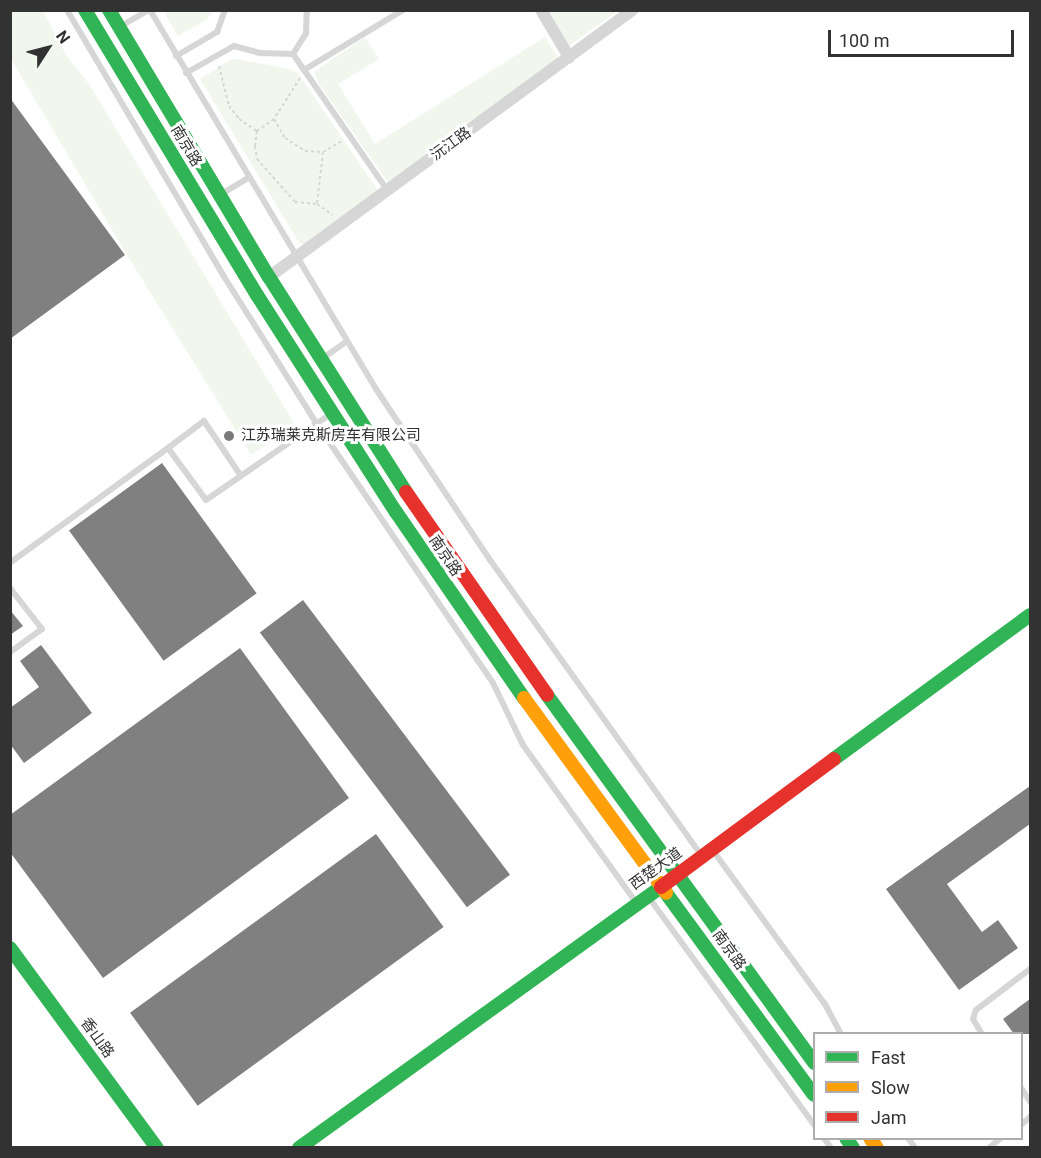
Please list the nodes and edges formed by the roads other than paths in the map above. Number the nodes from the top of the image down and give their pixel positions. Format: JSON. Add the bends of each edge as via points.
{"nodes":[{"id":1,"x":67,"y":10,"type":"edge"},
{"id":2,"x":85,"y":10,"type":"edge"},
{"id":3,"x":109,"y":10,"type":"edge"},
{"id":4,"x":149,"y":10,"type":"edge"},
{"id":5,"x":225,"y":10,"type":"edge"},
{"id":6,"x":308,"y":10,"type":"edge"},
{"id":7,"x":403,"y":10,"type":"edge"},
{"id":8,"x":541,"y":10,"type":"edge"},
{"id":9,"x":633,"y":10,"type":"edge"},
{"id":10,"x":119,"y":27,"type":"junction"},
{"id":11,"x":293,"y":54,"type":"junction"},
{"id":12,"x":176,"y":56,"type":"junction"},
{"id":13,"x":569,"y":57,"type":"junction"},
{"id":14,"x":304,"y":70,"type":"junction"},
{"id":15,"x":186,"y":73,"type":"junction"},
{"id":16,"x":248,"y":178,"type":"junction"},
{"id":17,"x":387,"y":190,"type":"junction"},
{"id":18,"x":219,"y":195,"type":"junction"},
{"id":19,"x":296,"y":258,"type":"junction"},
{"id":20,"x":269,"y":277,"type":"junction"},
{"id":21,"x":347,"y":341,"type":"junction"},
{"id":22,"x":322,"y":359,"type":"junction"},
{"id":23,"x":332,"y":413,"type":"junction"},
{"id":24,"x":317,"y":423,"type":"junction"},
{"id":25,"x":168,"y":448,"type":"junction"},
{"id":26,"x":241,"y":476,"type":"junction"},
{"id":27,"x":11,"y":562,"type":"edge"},
{"id":28,"x":10,"y":588,"type":"edge"},
{"id":29,"x":1030,"y":615,"type":"edge"},
{"id":30,"x":10,"y":652,"type":"edge"},
{"id":31,"x":707,"y":852,"type":"junction"},
{"id":32,"x":676,"y":875,"type":"junction"},
{"id":33,"x":662,"y":886,"type":"junction"},
{"id":34,"x":642,"y":900,"type":"junction"},
{"id":35,"x":10,"y":948,"type":"edge"},
{"id":36,"x":1030,"y":969,"type":"edge"},
{"id":37,"x":840,"y":1032,"type":"edge"},
{"id":38,"x":981,"y":1032,"type":"edge"},
{"id":39,"x":813,"y":1062,"type":"edge"},
{"id":40,"x":813,"y":1094,"type":"edge"},
{"id":41,"x":813,"y":1124,"type":"edge"},
{"id":42,"x":157,"y":1148,"type":"edge"},
{"id":43,"x":299,"y":1148,"type":"edge"}],
"edges":[{"from":1,"to":24,"type":"lane","via":[[223,275]]},
{"from":2,"to":23,"type":"main road","name":"南京路"},
{"from":3,"to":10,"type":"main road","name":"南京路"},
{"from":4,"to":10,"type":"lane"},
{"from":4,"to":12,"type":"lane"},
{"from":5,"to":12,"type":"lane","via":[[217,32]]},
{"from":6,"to":11,"type":"lane","via":[[306,33]]},
{"from":7,"to":14,"type":"lane"},
{"from":8,"to":13,"type":"street"},
{"from":9,"to":13,"type":"street","name":"沅江路"},
{"from":10,"to":18,"type":"main road","name":"南京路"},
{"from":11,"to":14,"type":"lane"},
{"from":11,"to":15,"type":"lane","via":[[261,53],[234,46]]},
{"from":12,"to":15,"type":"lane"},
{"from":13,"to":17,"type":"street","name":"沅江路"},
{"from":14,"to":17,"type":"lane"},
{"from":15,"to":16,"type":"lane"},
{"from":16,"to":18,"type":"lane"},
{"from":16,"to":19,"type":"lane"},
{"from":17,"to":19,"type":"street","name":"沅江路"},
{"from":18,"to":20,"type":"main road","name":"南京路"},
{"from":19,"to":20,"type":"street","name":"沅江路"},
{"from":19,"to":21,"type":"lane"},
{"from":20,"to":22,"type":"main road","name":"南京路"},
{"from":21,"to":22,"type":"lane"},
{"from":21,"to":31,"type":"lane","via":[[490,560]]},
{"from":22,"to":32,"type":"main road","name":"南京路","via":[[501,632]]},
{"from":23,"to":24,"type":"lane"},
{"from":23,"to":33,"type":"main road","name":"南京路","via":[[485,645]]},
{"from":24,"to":26,"type":"lane"},
{"from":24,"to":34,"type":"lane","via":[[493,683],[523,745]]},
{"from":25,"to":26,"type":"lane","via":[[206,500]]},
{"from":25,"to":26,"type":"lane","via":[[204,421]]},
{"from":25,"to":27,"type":"lane"},
{"from":28,"to":30,"type":"lane","via":[[42,629]]},
{"from":29,"to":31,"type":"main road","name":"西楚大道"},
{"from":31,"to":32,"type":"main road","name":"西楚大道"},
{"from":31,"to":37,"type":"lane","via":[[825,1004]]},
{"from":32,"to":33,"type":"main road","name":"西楚大道"},
{"from":32,"to":39,"type":"main road","name":"南京路"},
{"from":33,"to":34,"type":"main road","name":"西楚大道"},
{"from":33,"to":40,"type":"main road","name":"南京路"},
{"from":34,"to":41,"type":"lane"},
{"from":34,"to":43,"type":"main road","name":"西楚大道"},
{"from":35,"to":42,"type":"main road","name":"香山路"},
{"from":36,"to":38,"type":"lane","via":[[976,1010],[973,1019]]}]}
